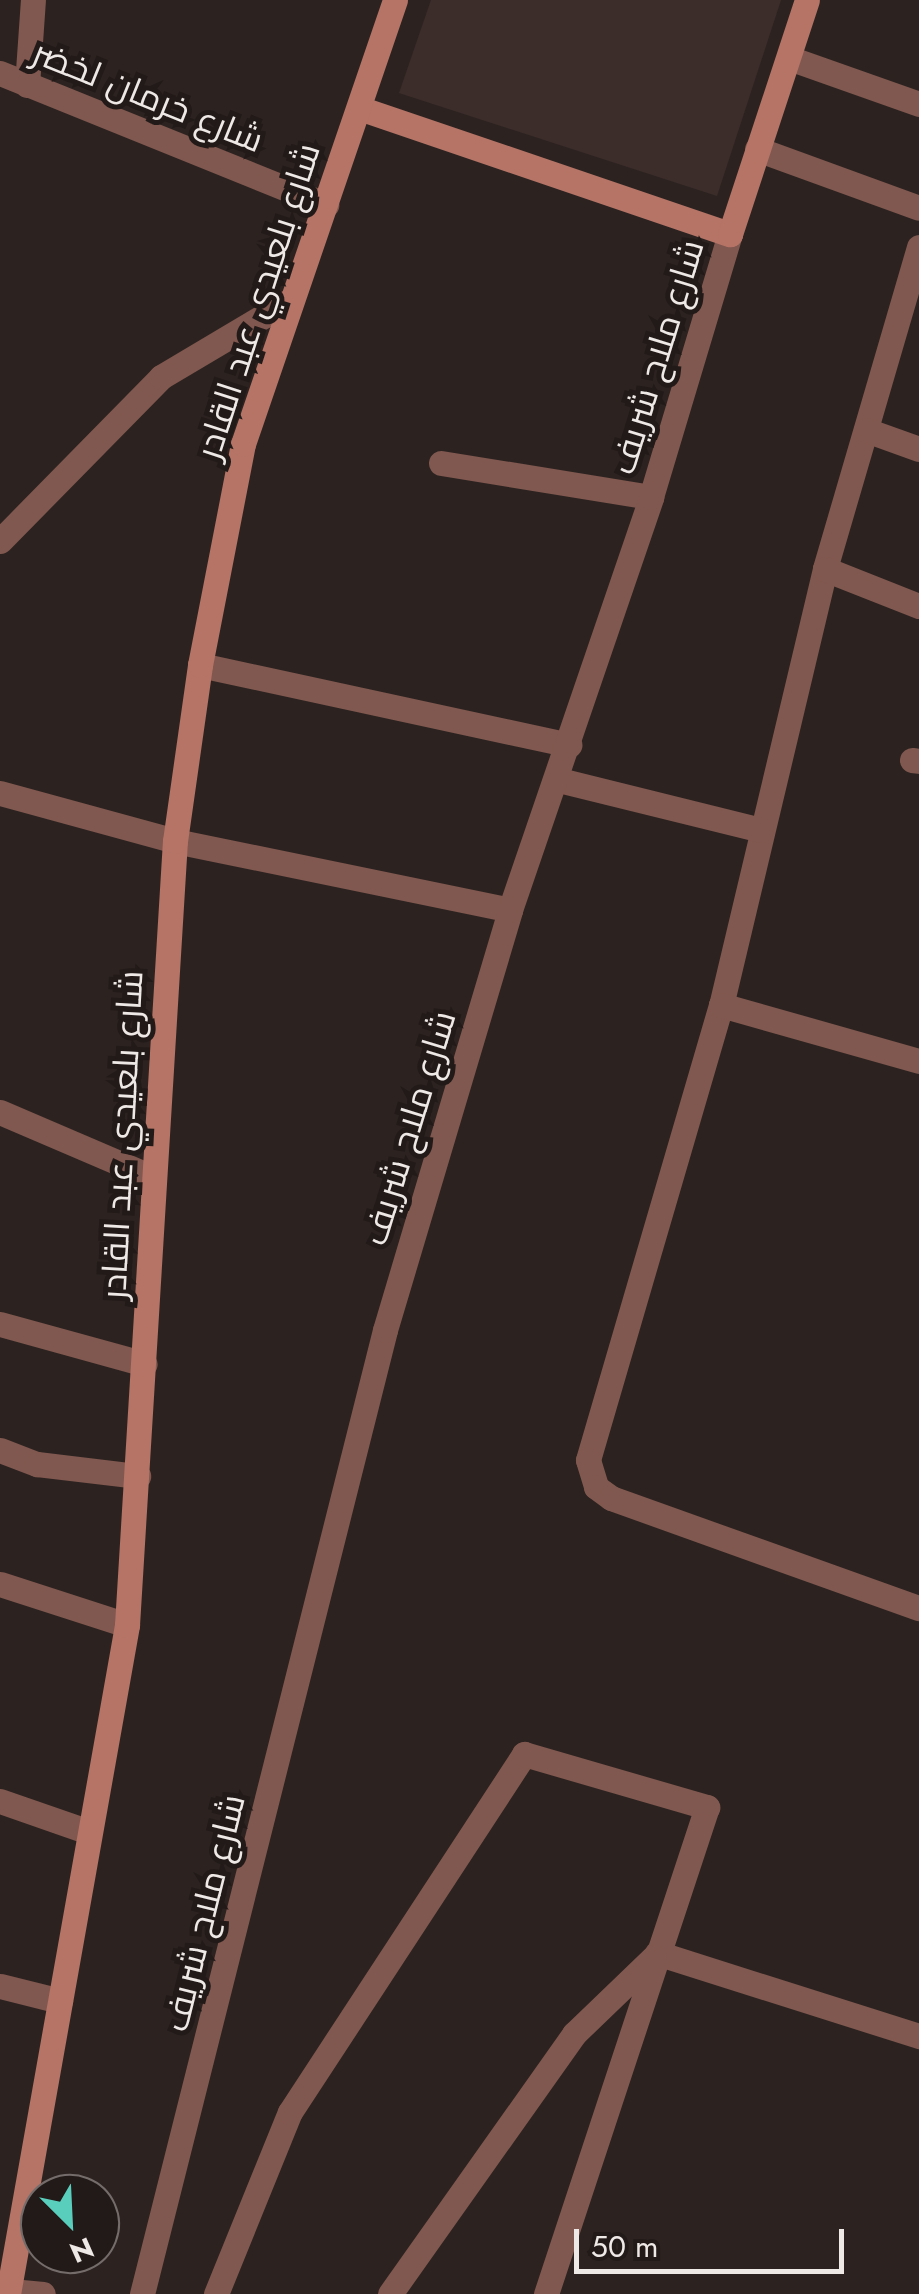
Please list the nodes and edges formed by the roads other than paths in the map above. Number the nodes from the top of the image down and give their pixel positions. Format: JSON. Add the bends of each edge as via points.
{"nodes":[{"id":1,"x":33,"y":0,"type":"edge"},
{"id":2,"x":395,"y":0,"type":"edge"},
{"id":3,"x":807,"y":0,"type":"edge"},
{"id":4,"x":789,"y":58,"type":"junction"},
{"id":5,"x":0,"y":73,"type":"edge"},
{"id":6,"x":27,"y":85,"type":"junction"},
{"id":7,"x":919,"y":104,"type":"edge"},
{"id":8,"x":359,"y":108,"type":"junction"},
{"id":9,"x":757,"y":148,"type":"junction"},
{"id":10,"x":326,"y":205,"type":"junction"},
{"id":11,"x":919,"y":208,"type":"edge"},
{"id":12,"x":730,"y":234,"type":"junction"},
{"id":13,"x":919,"y":247,"type":"edge"},
{"id":14,"x":289,"y":301,"type":"junction"},
{"id":15,"x":866,"y":430,"type":"junction"},
{"id":16,"x":919,"y":450,"type":"edge"},
{"id":17,"x":441,"y":464,"type":"dead end"},
{"id":18,"x":652,"y":497,"type":"junction"},
{"id":19,"x":0,"y":541,"type":"edge"},
{"id":20,"x":825,"y":569,"type":"junction"},
{"id":21,"x":919,"y":606,"type":"edge"},
{"id":22,"x":200,"y":664,"type":"junction"},
{"id":23,"x":569,"y":745,"type":"junction"},
{"id":24,"x":558,"y":780,"type":"junction"},
{"id":25,"x":0,"y":793,"type":"edge"},
{"id":26,"x":761,"y":830,"type":"junction"},
{"id":27,"x":175,"y":841,"type":"junction"},
{"id":28,"x":510,"y":910,"type":"junction"},
{"id":29,"x":721,"y":1005,"type":"junction"},
{"id":30,"x":919,"y":1061,"type":"edge"},
{"id":31,"x":0,"y":1112,"type":"edge"},
{"id":32,"x":152,"y":1176,"type":"junction"},
{"id":33,"x":0,"y":1324,"type":"edge"},
{"id":34,"x":145,"y":1364,"type":"junction"},
{"id":35,"x":0,"y":1450,"type":"edge"},
{"id":36,"x":138,"y":1476,"type":"junction"},
{"id":37,"x":0,"y":1584,"type":"edge"},
{"id":38,"x":919,"y":1608,"type":"edge"},
{"id":39,"x":126,"y":1625,"type":"junction"},
{"id":40,"x":0,"y":1801,"type":"edge"},
{"id":41,"x":88,"y":1832,"type":"junction"},
{"id":42,"x":657,"y":1953,"type":"junction"},
{"id":43,"x":0,"y":1986,"type":"edge"},
{"id":44,"x":60,"y":2001,"type":"junction"},
{"id":45,"x":919,"y":2036,"type":"edge"},
{"id":46,"x":5,"y":2292,"type":"edge"},
{"id":47,"x":43,"y":2294,"type":"edge"},
{"id":48,"x":142,"y":2294,"type":"edge"},
{"id":49,"x":216,"y":2294,"type":"edge"},
{"id":50,"x":390,"y":2294,"type":"edge"},
{"id":51,"x":546,"y":2294,"type":"edge"}],
"edges":[{"from":1,"to":6,"type":"street"},
{"from":2,"to":8,"type":"main road","name":"شارع بلعيدي عبد القادر"},
{"from":3,"to":4,"type":"main road","name":"شارع ملاح شريف"},
{"from":4,"to":7,"type":"street"},
{"from":4,"to":9,"type":"main road","name":"شارع ملاح شريف"},
{"from":5,"to":6,"type":"street","name":"شارع خرمان لخضر"},
{"from":6,"to":10,"type":"street","name":"شارع خرمان لخضر"},
{"from":8,"to":10,"type":"main road","name":"شارع بلعيدي عبد القادر"},
{"from":8,"to":12,"type":"main road"},
{"from":9,"to":11,"type":"street"},
{"from":9,"to":12,"type":"main road","name":"شارع ملاح شريف"},
{"from":10,"to":14,"type":"main road","name":"شارع بلعيدي عبد القادر"},
{"from":12,"to":18,"type":"street","name":"شارع ملاح شريف"},
{"from":13,"to":15,"type":"street"},
{"from":14,"to":19,"type":"street","via":[[162,377]]},
{"from":14,"to":22,"type":"main road","name":"شارع بلعيدي عبد القادر","via":[[243,444]]},
{"from":15,"to":16,"type":"street"},
{"from":15,"to":20,"type":"street"},
{"from":17,"to":18,"type":"street"},
{"from":18,"to":23,"type":"street","name":"شارع ملاح شريف"},
{"from":20,"to":21,"type":"street"},
{"from":20,"to":26,"type":"street"},
{"from":22,"to":23,"type":"street"},
{"from":22,"to":27,"type":"main road","name":"شارع بلعيدي عبد القادر"},
{"from":23,"to":24,"type":"street","name":"شارع ملاح شريف"},
{"from":24,"to":26,"type":"street"},
{"from":24,"to":28,"type":"street","name":"شارع ملاح شريف"},
{"from":25,"to":27,"type":"street"},
{"from":26,"to":29,"type":"street"},
{"from":27,"to":28,"type":"street"},
{"from":27,"to":32,"type":"main road","name":"شارع بلعيدي عبد القادر"},
{"from":28,"to":48,"type":"street","name":"شارع ملاح شريف","via":[[385,1330]]},
{"from":29,"to":30,"type":"street"},
{"from":29,"to":38,"type":"street","via":[[589,1455],[591,1479],[611,1498]]},
{"from":31,"to":32,"type":"street"},
{"from":32,"to":34,"type":"main road","name":"شارع بلعيدي عبد القادر"},
{"from":33,"to":34,"type":"street"},
{"from":34,"to":36,"type":"main road","name":"شارع بلعيدي عبد القادر"},
{"from":35,"to":36,"type":"street","via":[[37,1464]]},
{"from":36,"to":39,"type":"main road","name":"شارع بلعيدي عبد القادر"},
{"from":37,"to":39,"type":"street"},
{"from":39,"to":41,"type":"main road","name":"شارع بلعيدي عبد القادر"},
{"from":40,"to":41,"type":"street"},
{"from":41,"to":44,"type":"main road","name":"شارع بلعيدي عبد القادر"},
{"from":42,"to":45,"type":"street"},
{"from":42,"to":49,"type":"street","via":[[707,1807],[524,1754],[290,2112]]},
{"from":42,"to":50,"type":"street","via":[[574,2034]]},
{"from":42,"to":51,"type":"street"},
{"from":43,"to":44,"type":"street"},
{"from":44,"to":46,"type":"main road","name":"شارع بلعيدي عبد القادر"},
{"from":46,"to":47,"type":"street"}]}
